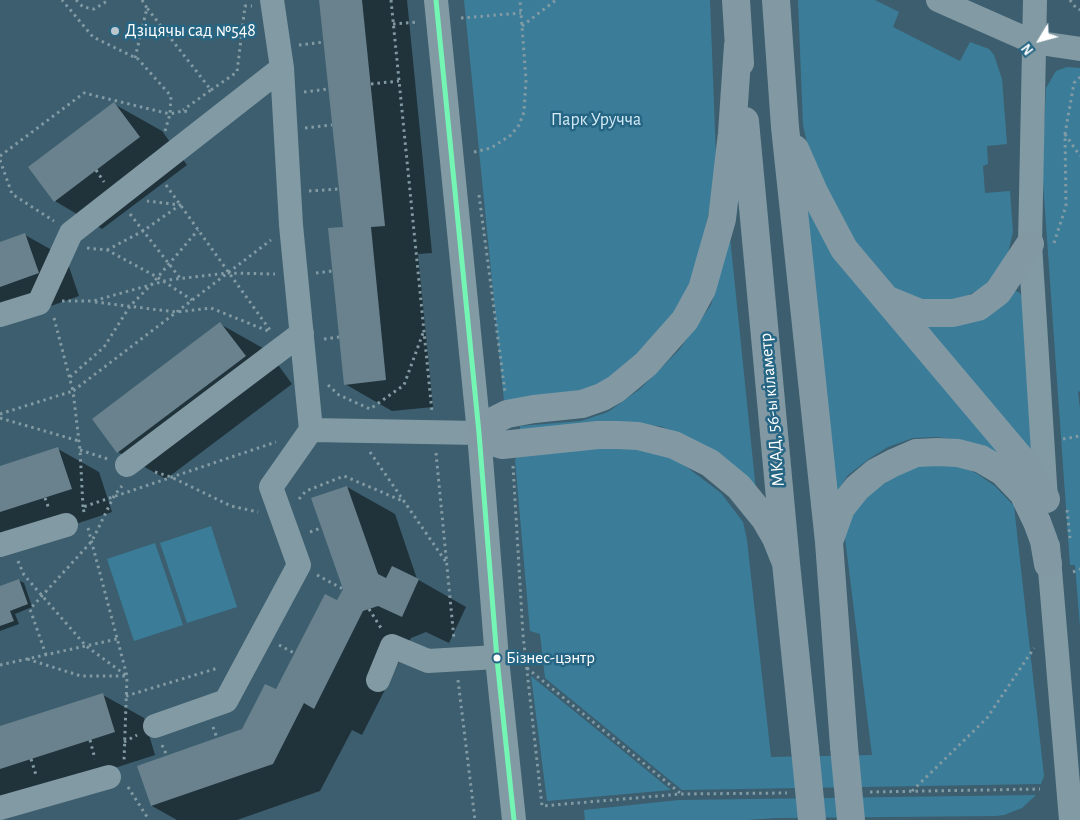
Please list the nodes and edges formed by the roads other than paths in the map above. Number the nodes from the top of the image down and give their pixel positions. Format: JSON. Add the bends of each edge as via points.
{"nodes":[{"id":1,"x":436,"y":0,"type":"edge"},
{"id":2,"x":736,"y":0,"type":"edge"},
{"id":3,"x":776,"y":0,"type":"edge"},
{"id":4,"x":1034,"y":0,"type":"edge"},
{"id":5,"x":946,"y":2,"type":"edge"},
{"id":6,"x":272,"y":3,"type":"edge"},
{"id":7,"x":1033,"y":42,"type":"junction"},
{"id":8,"x":738,"y":46,"type":"junction"},
{"id":9,"x":1080,"y":49,"type":"edge"},
{"id":10,"x":282,"y":68,"type":"junction"},
{"id":11,"x":785,"y":127,"type":"junction"},
{"id":12,"x":1041,"y":247,"type":"junction"},
{"id":13,"x":888,"y":300,"type":"junction"},
{"id":14,"x":0,"y":315,"type":"edge"},
{"id":15,"x":302,"y":333,"type":"junction"},
{"id":16,"x":311,"y":430,"type":"junction"},
{"id":17,"x":479,"y":433,"type":"junction"},
{"id":18,"x":132,"y":466,"type":"road end"},
{"id":19,"x":1057,"y":502,"type":"junction"},
{"id":20,"x":66,"y":525,"type":"dead end"},
{"id":21,"x":829,"y":542,"type":"junction"},
{"id":22,"x":5,"y":543,"type":"edge"},
{"id":23,"x":786,"y":563,"type":"junction"},
{"id":24,"x":1060,"y":563,"type":"junction"},
{"id":25,"x":497,"y":657,"type":"junction"},
{"id":26,"x":378,"y":680,"type":"dead end"},
{"id":27,"x":154,"y":726,"type":"dead end"},
{"id":28,"x":119,"y":775,"type":"road end"},
{"id":29,"x":0,"y":808,"type":"edge"},
{"id":30,"x":514,"y":820,"type":"edge"},
{"id":31,"x":812,"y":820,"type":"edge"},
{"id":32,"x":851,"y":820,"type":"edge"},
{"id":33,"x":1071,"y":820,"type":"edge"}],
"edges":[{"from":1,"to":17,"type":"street"},
{"from":2,"to":8,"type":"highway","name":"МКАД, 56-ы кіламетр"},
{"from":3,"to":11,"type":"highway"},
{"from":4,"to":7,"type":"street"},
{"from":5,"to":7,"type":"street"},
{"from":6,"to":10,"type":"street"},
{"from":7,"to":9,"type":"street"},
{"from":7,"to":12,"type":"street"},
{"from":8,"to":17,"type":"highway","via":[[722,219],[702,289],[685,320],[640,369],[602,397],[582,404],[507,414]]},
{"from":8,"to":23,"type":"highway","name":"МКАД, 56-ы кіламетр"},
{"from":10,"to":14,"type":"street","via":[[116,197],[68,240],[45,301]]},
{"from":10,"to":15,"type":"street","via":[[291,225]]},
{"from":11,"to":13,"type":"highway","via":[[844,249]]},
{"from":11,"to":21,"type":"highway"},
{"from":12,"to":13,"type":"highway","via":[[998,292],[978,307],[953,313],[920,313]]},
{"from":12,"to":19,"type":"street"},
{"from":13,"to":19,"type":"highway"},
{"from":15,"to":16,"type":"street"},
{"from":15,"to":18,"type":"street"},
{"from":16,"to":17,"type":"street"},
{"from":16,"to":27,"type":"street","via":[[270,487],[300,566],[226,701]]},
{"from":17,"to":23,"type":"highway","via":[[487,440],[502,445],[598,435],[638,436],[674,445],[710,463],[739,487],[765,519]]},
{"from":17,"to":25,"type":"street"},
{"from":19,"to":24,"type":"street"},
{"from":20,"to":22,"type":"street"},
{"from":21,"to":24,"type":"highway","via":[[841,508],[876,472],[916,453],[958,453],[981,459],[1002,472],[1023,493]]},
{"from":21,"to":32,"type":"highway","bridge":true},
{"from":23,"to":31,"type":"highway","name":"МКАД, 56-ы кіламетр","bridge":true},
{"from":24,"to":33,"type":"street","via":[[1054,623]]},
{"from":25,"to":26,"type":"street","via":[[428,662],[392,646]]},
{"from":25,"to":30,"type":"street"},
{"from":28,"to":29,"type":"street"}]}
